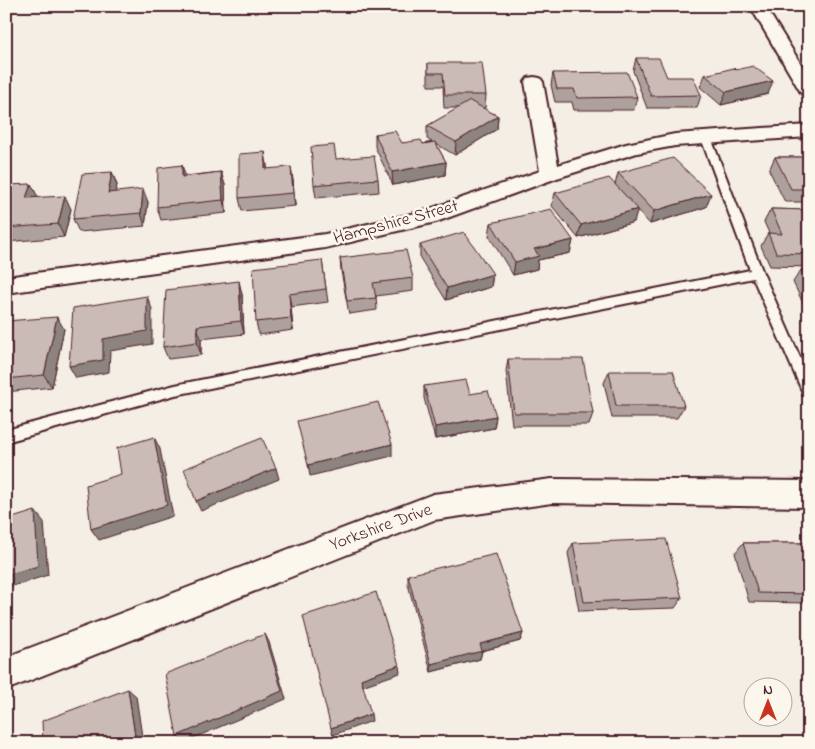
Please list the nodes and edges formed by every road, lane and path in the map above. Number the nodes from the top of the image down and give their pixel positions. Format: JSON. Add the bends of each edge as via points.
{"nodes":[{"id":1,"x":757,"y":6,"type":"edge"},
{"id":2,"x":534,"y":82,"type":"dead end"},
{"id":3,"x":809,"y":91,"type":"edge"},
{"id":4,"x":809,"y":130,"type":"edge"},
{"id":5,"x":706,"y":138,"type":"junction"},
{"id":6,"x":550,"y":174,"type":"junction"},
{"id":7,"x":757,"y":273,"type":"junction"},
{"id":8,"x":6,"y":285,"type":"edge"},
{"id":9,"x":809,"y":393,"type":"edge"},
{"id":10,"x":6,"y":436,"type":"edge"},
{"id":11,"x":809,"y":494,"type":"edge"},
{"id":12,"x":6,"y":674,"type":"edge"}],
"edges":[{"from":1,"to":3,"type":"street"},
{"from":2,"to":6,"type":"street"},
{"from":4,"to":5,"type":"street","name":"Hampshire Street"},
{"from":5,"to":6,"type":"street","name":"Hampshire Street","via":[[633,148]]},
{"from":5,"to":7,"type":"lane"},
{"from":6,"to":8,"type":"street","name":"Hampshire Street","via":[[429,217],[325,241]]},
{"from":7,"to":9,"type":"lane"},
{"from":7,"to":10,"type":"lane","via":[[175,390]]},
{"from":11,"to":12,"type":"street","name":"Yorkshire Drive","via":[[552,491],[433,507]]}]}
